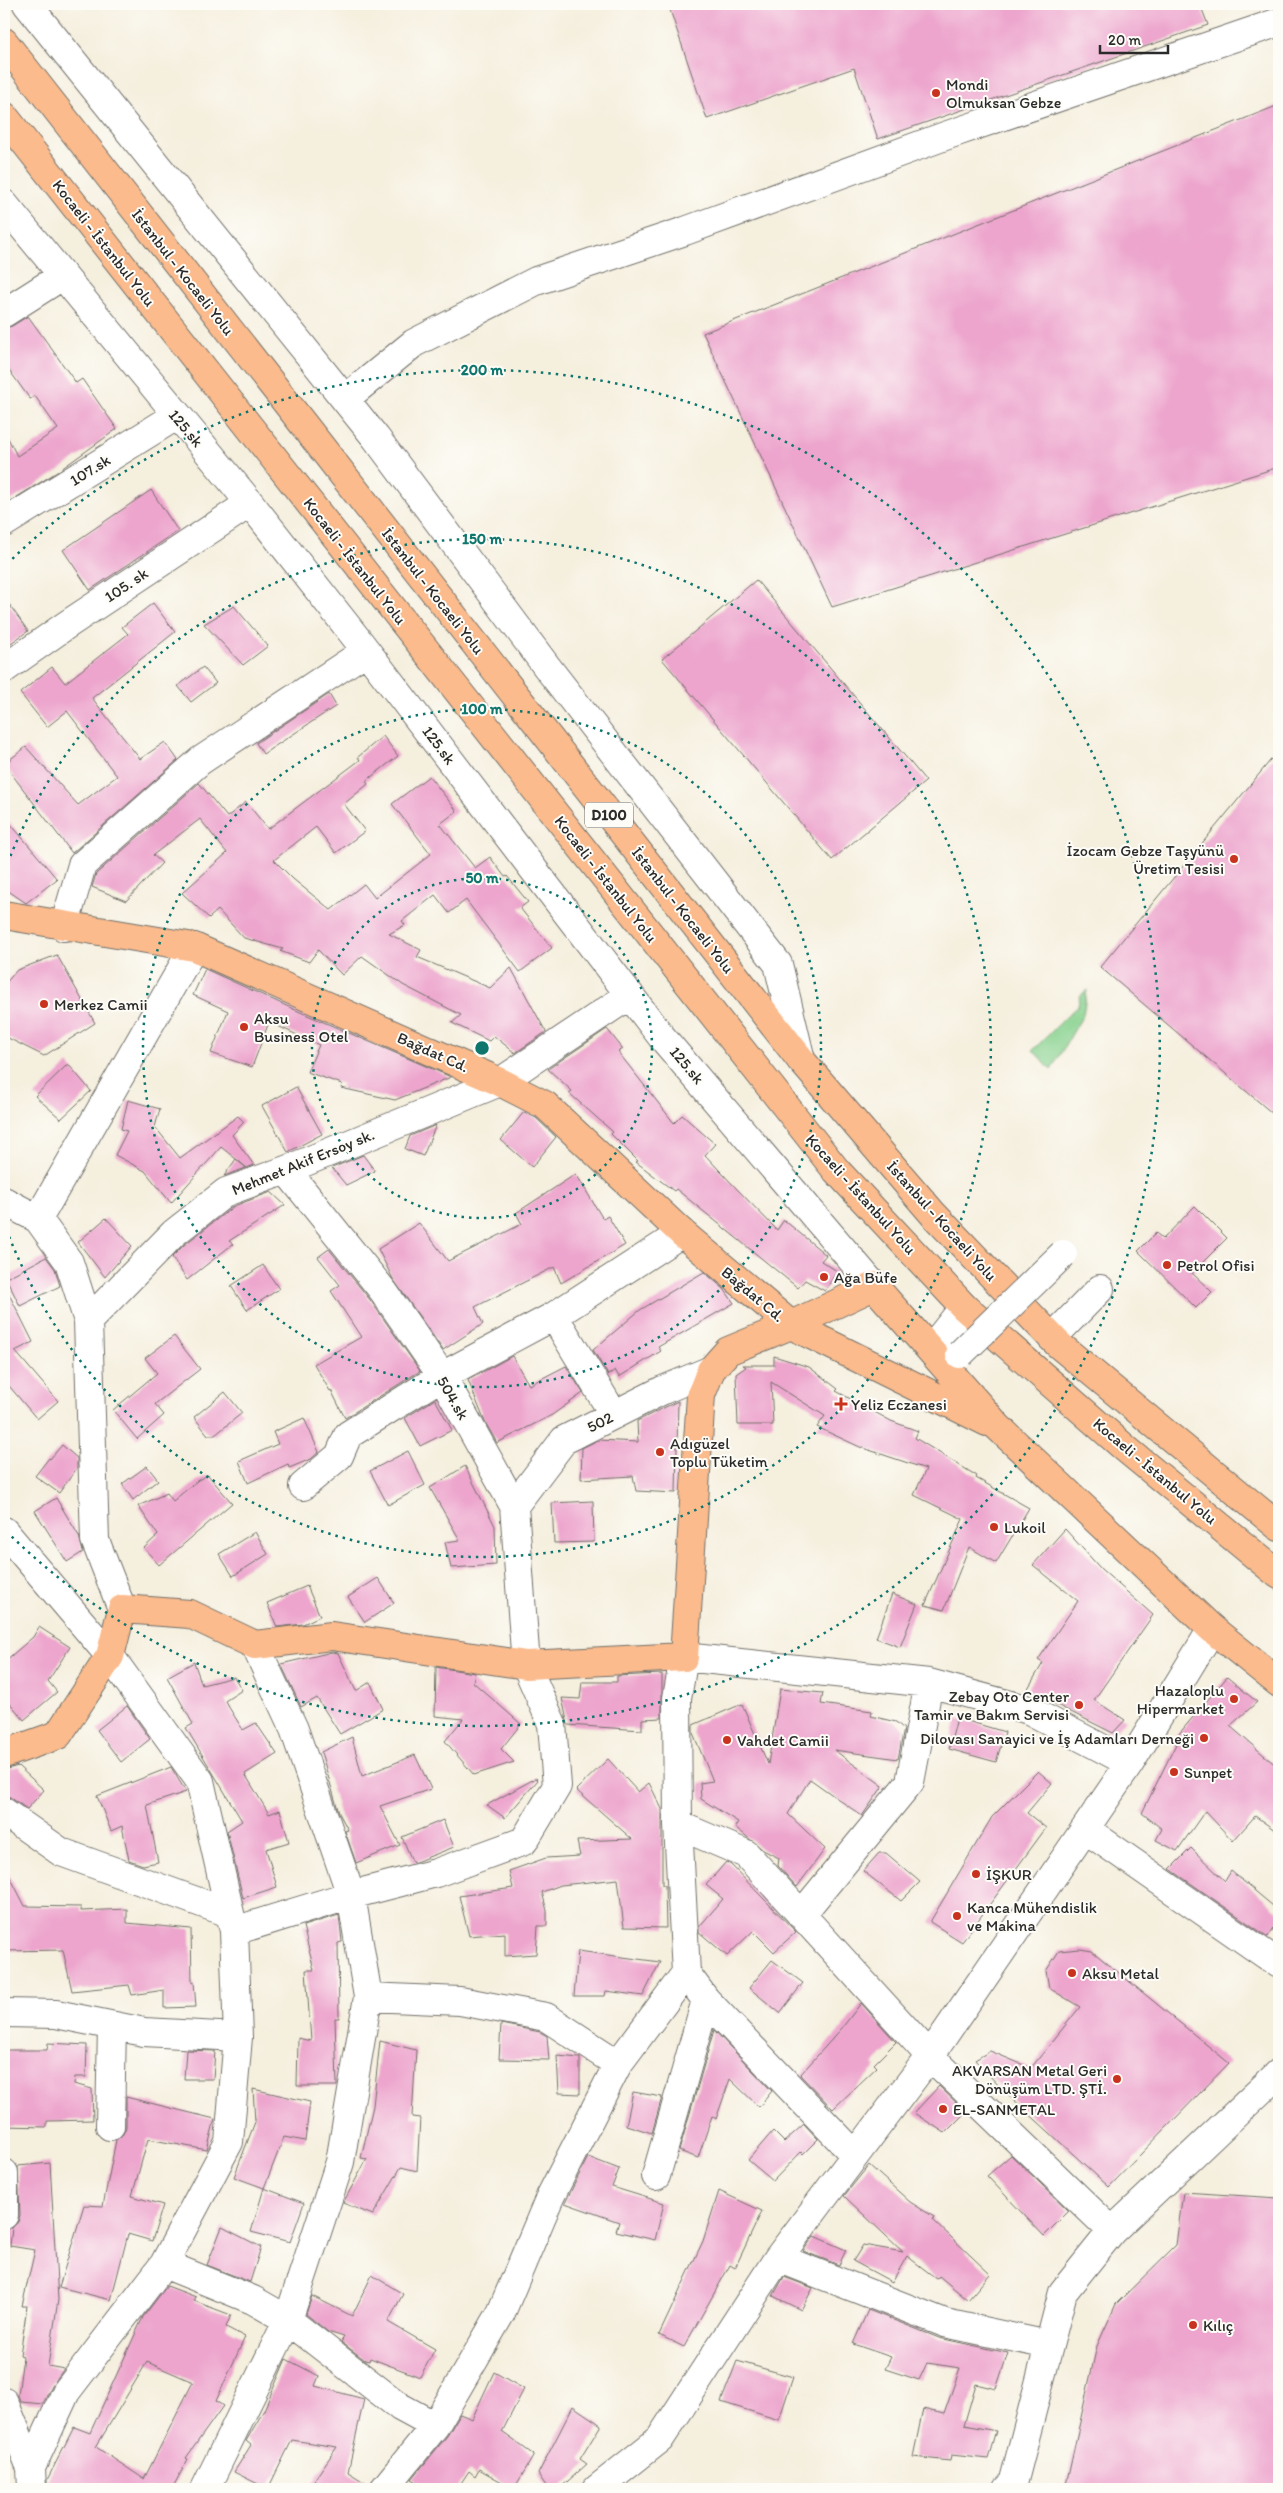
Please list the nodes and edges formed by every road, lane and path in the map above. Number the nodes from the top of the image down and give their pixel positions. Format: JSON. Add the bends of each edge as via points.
{"nodes":[{"id":1,"x":27,"y":4,"type":"edge"},
{"id":2,"x":1279,"y":22,"type":"edge"},
{"id":3,"x":4,"y":42,"type":"edge"},
{"id":4,"x":4,"y":116,"type":"edge"},
{"id":5,"x":4,"y":204,"type":"edge"},
{"id":6,"x":62,"y":276,"type":"junction"},
{"id":7,"x":4,"y":313,"type":"edge"},
{"id":8,"x":345,"y":399,"type":"junction"},
{"id":9,"x":176,"y":416,"type":"junction"},
{"id":10,"x":250,"y":504,"type":"junction"},
{"id":11,"x":4,"y":523,"type":"edge"},
{"id":12,"x":366,"y":651,"type":"junction"},
{"id":13,"x":4,"y":669,"type":"edge"},
{"id":14,"x":4,"y":915,"type":"edge"},
{"id":15,"x":64,"y":927,"type":"junction"},
{"id":16,"x":194,"y":947,"type":"junction"},
{"id":17,"x":630,"y":995,"type":"junction"},
{"id":18,"x":801,"y":1060,"type":"junction"},
{"id":19,"x":500,"y":1082,"type":"junction"},
{"id":20,"x":286,"y":1170,"type":"junction"},
{"id":21,"x":4,"y":1201,"type":"edge"},
{"id":22,"x":38,"y":1220,"type":"junction"},
{"id":23,"x":682,"y":1234,"type":"junction"},
{"id":24,"x":1063,"y":1254,"type":"dead end"},
{"id":25,"x":874,"y":1286,"type":"junction"},
{"id":26,"x":1100,"y":1289,"type":"dead end"},
{"id":27,"x":964,"y":1307,"type":"junction"},
{"id":28,"x":554,"y":1316,"type":"junction"},
{"id":29,"x":88,"y":1321,"type":"junction"},
{"id":30,"x":791,"y":1325,"type":"junction"},
{"id":31,"x":1052,"y":1338,"type":"junction"},
{"id":32,"x":931,"y":1349,"type":"junction"},
{"id":33,"x":960,"y":1354,"type":"dead end"},
{"id":34,"x":711,"y":1370,"type":"junction"},
{"id":35,"x":442,"y":1376,"type":"junction"},
{"id":36,"x":614,"y":1415,"type":"junction"},
{"id":37,"x":998,"y":1427,"type":"junction"},
{"id":38,"x":303,"y":1486,"type":"dead end"},
{"id":39,"x":514,"y":1506,"type":"junction"},
{"id":40,"x":1279,"y":1527,"type":"edge"},
{"id":41,"x":4,"y":1531,"type":"edge"},
{"id":42,"x":1279,"y":1575,"type":"edge"},
{"id":43,"x":122,"y":1609,"type":"junction"},
{"id":44,"x":1212,"y":1629,"type":"junction"},
{"id":45,"x":255,"y":1646,"type":"junction"},
{"id":46,"x":110,"y":1656,"type":"junction"},
{"id":47,"x":684,"y":1657,"type":"junction"},
{"id":48,"x":526,"y":1665,"type":"junction"},
{"id":49,"x":929,"y":1683,"type":"junction"},
{"id":50,"x":1279,"y":1683,"type":"edge"},
{"id":51,"x":4,"y":1754,"type":"edge"},
{"id":52,"x":1130,"y":1763,"type":"junction"},
{"id":53,"x":4,"y":1812,"type":"edge"},
{"id":54,"x":678,"y":1825,"type":"junction"},
{"id":55,"x":1085,"y":1829,"type":"junction"},
{"id":56,"x":351,"y":1895,"type":"junction"},
{"id":57,"x":801,"y":1915,"type":"junction"},
{"id":58,"x":231,"y":1922,"type":"junction"},
{"id":59,"x":1279,"y":1964,"type":"edge"},
{"id":60,"x":686,"y":1973,"type":"junction"},
{"id":61,"x":368,"y":1998,"type":"junction"},
{"id":62,"x":706,"y":2000,"type":"junction"},
{"id":63,"x":4,"y":2013,"type":"edge"},
{"id":64,"x":112,"y":2026,"type":"junction"},
{"id":65,"x":238,"y":2037,"type":"junction"},
{"id":66,"x":930,"y":2056,"type":"junction"},
{"id":67,"x":618,"y":2064,"type":"junction"},
{"id":68,"x":1279,"y":2073,"type":"edge"},
{"id":69,"x":110,"y":2126,"type":"dead end"},
{"id":70,"x":855,"y":2155,"type":"junction"},
{"id":71,"x":4,"y":2173,"type":"edge"},
{"id":72,"x":656,"y":2176,"type":"dead end"},
{"id":73,"x":4,"y":2215,"type":"edge"},
{"id":74,"x":1112,"y":2231,"type":"junction"},
{"id":75,"x":778,"y":2258,"type":"junction"},
{"id":76,"x":164,"y":2264,"type":"junction"},
{"id":77,"x":288,"y":2320,"type":"junction"},
{"id":78,"x":1049,"y":2345,"type":"junction"},
{"id":79,"x":4,"y":2402,"type":"edge"},
{"id":80,"x":435,"y":2426,"type":"junction"},
{"id":81,"x":32,"y":2479,"type":"edge"},
{"id":82,"x":209,"y":2488,"type":"edge"},
{"id":83,"x":384,"y":2489,"type":"edge"},
{"id":84,"x":597,"y":2489,"type":"edge"},
{"id":85,"x":1008,"y":2489,"type":"edge"}],
"edges":[{"from":1,"to":8,"type":"street"},
{"from":2,"to":8,"type":"street","via":[[536,281],[414,342]]},
{"from":3,"to":18,"type":"main road","name":"İstanbul - Kocaeli Yolu","number":"D100"},
{"from":4,"to":27,"type":"main road","name":"Kocaeli - İstanbul Yolu","number":"D100","via":[[836,1170]]},
{"from":5,"to":6,"type":"street","name":"125.sk"},
{"from":6,"to":7,"type":"street"},
{"from":6,"to":9,"type":"street","name":"125.sk"},
{"from":8,"to":18,"type":"street","via":[[553,675],[778,964]]},
{"from":9,"to":10,"type":"street","name":"125.sk"},
{"from":9,"to":11,"type":"street","name":"107.sk"},
{"from":10,"to":12,"type":"street","name":"125.sk"},
{"from":10,"to":13,"type":"street","name":"105. sk"},
{"from":12,"to":15,"type":"street","via":[[200,761],[82,865]]},
{"from":12,"to":17,"type":"street","name":"125.sk"},
{"from":14,"to":15,"type":"main road","name":"Bağdat Cd."},
{"from":15,"to":16,"type":"main road","name":"Bağdat Cd."},
{"from":16,"to":19,"type":"main road","name":"Bağdat Cd."},
{"from":16,"to":22,"type":"street"},
{"from":17,"to":19,"type":"street","name":"Mehmet Akif Ersoy sk."},
{"from":17,"to":25,"type":"street","name":"125.sk","via":[[661,1036]]},
{"from":18,"to":31,"type":"main road","name":"İstanbul - Kocaeli Yolu","number":"D100","via":[[934,1215]]},
{"from":19,"to":20,"type":"street","name":"Mehmet Akif Ersoy sk."},
{"from":19,"to":23,"type":"main road","name":"Bağdat Cd.","via":[[545,1105]]},
{"from":20,"to":29,"type":"street","name":"Mehmet Akif Ersoy sk.","via":[[226,1192],[174,1233]]},
{"from":20,"to":35,"type":"street","name":"504.sk","via":[[384,1292]]},
{"from":21,"to":22,"type":"street"},
{"from":22,"to":29,"type":"street","via":[[69,1262]]},
{"from":23,"to":28,"type":"street"},
{"from":23,"to":30,"type":"main road","name":"Bağdat Cd."},
{"from":24,"to":33,"type":"street","bridge":true},
{"from":25,"to":30,"type":"main road"},
{"from":25,"to":32,"type":"main road"},
{"from":26,"to":31,"type":"street"},
{"from":27,"to":32,"type":"street"},
{"from":27,"to":42,"type":"main road","name":"Kocaeli - İstanbul Yolu","number":"D100"},
{"from":28,"to":35,"type":"street"},
{"from":28,"to":36,"type":"street"},
{"from":29,"to":43,"type":"street","via":[[95,1540]]},
{"from":30,"to":34,"type":"main road","via":[[728,1351]]},
{"from":30,"to":37,"type":"main road","name":"Bağdat Cd."},
{"from":31,"to":40,"type":"main road","name":"İstanbul - Kocaeli Yolu","number":"D100"},
{"from":32,"to":37,"type":"main road"},
{"from":34,"to":36,"type":"street","name":"502"},
{"from":34,"to":47,"type":"main road","via":[[701,1395]]},
{"from":35,"to":38,"type":"street","via":[[348,1435],[339,1456]]},
{"from":35,"to":39,"type":"street","name":"504.sk"},
{"from":36,"to":39,"type":"street","name":"502","via":[[564,1440]]},
{"from":37,"to":44,"type":"main road"},
{"from":39,"to":48,"type":"street","name":"504.sk"},
{"from":41,"to":46,"type":"street"},
{"from":43,"to":45,"type":"main road","via":[[190,1614]]},
{"from":43,"to":46,"type":"main road"},
{"from":44,"to":50,"type":"main road"},
{"from":44,"to":52,"type":"street"},
{"from":45,"to":48,"type":"main road","via":[[332,1636]]},
{"from":45,"to":56,"type":"street","via":[[294,1729]]},
{"from":46,"to":51,"type":"main road","via":[[58,1735]]},
{"from":46,"to":58,"type":"street","via":[[200,1781]]},
{"from":47,"to":48,"type":"main road"},
{"from":47,"to":49,"type":"street"},
{"from":47,"to":54,"type":"street","via":[[677,1698]]},
{"from":48,"to":56,"type":"street","name":"504.sk","via":[[552,1724],[557,1786],[524,1841],[436,1873]]},
{"from":49,"to":52,"type":"street","via":[[1029,1710]]},
{"from":49,"to":57,"type":"street","via":[[910,1782]]},
{"from":52,"to":55,"type":"street"},
{"from":53,"to":58,"type":"street","via":[[61,1852]]},
{"from":54,"to":57,"type":"street","via":[[746,1854]]},
{"from":54,"to":60,"type":"street"},
{"from":55,"to":59,"type":"street"},
{"from":55,"to":66,"type":"street"},
{"from":56,"to":58,"type":"street","name":"504.sk"},
{"from":56,"to":61,"type":"street"},
{"from":57,"to":66,"type":"street"},
{"from":58,"to":65,"type":"street"},
{"from":60,"to":62,"type":"street"},
{"from":60,"to":67,"type":"street"},
{"from":61,"to":67,"type":"street","via":[[460,2001],[546,2017]]},
{"from":61,"to":77,"type":"street","via":[[340,2162]]},
{"from":62,"to":70,"type":"street"},
{"from":62,"to":72,"type":"street"},
{"from":63,"to":64,"type":"street","via":[[56,2014]]},
{"from":64,"to":65,"type":"street","via":[[144,2032]]},
{"from":64,"to":69,"type":"street"},
{"from":65,"to":76,"type":"street","via":[[229,2142]]},
{"from":66,"to":70,"type":"street"},
{"from":66,"to":74,"type":"street"},
{"from":67,"to":80,"type":"street","via":[[550,2197],[502,2313]]},
{"from":68,"to":74,"type":"street"},
{"from":70,"to":75,"type":"street"},
{"from":71,"to":73,"type":"street"},
{"from":74,"to":78,"type":"street","via":[[1063,2292]]},
{"from":75,"to":78,"type":"street","via":[[945,2323]]},
{"from":75,"to":84,"type":"street","via":[[660,2439]]},
{"from":76,"to":77,"type":"street","via":[[253,2300]]},
{"from":76,"to":81,"type":"street","via":[[66,2392]]},
{"from":77,"to":80,"type":"street","via":[[400,2407]]},
{"from":77,"to":82,"type":"street"},
{"from":78,"to":85,"type":"street","via":[[1013,2484]]},
{"from":79,"to":81,"type":"street"},
{"from":80,"to":83,"type":"street"}]}
